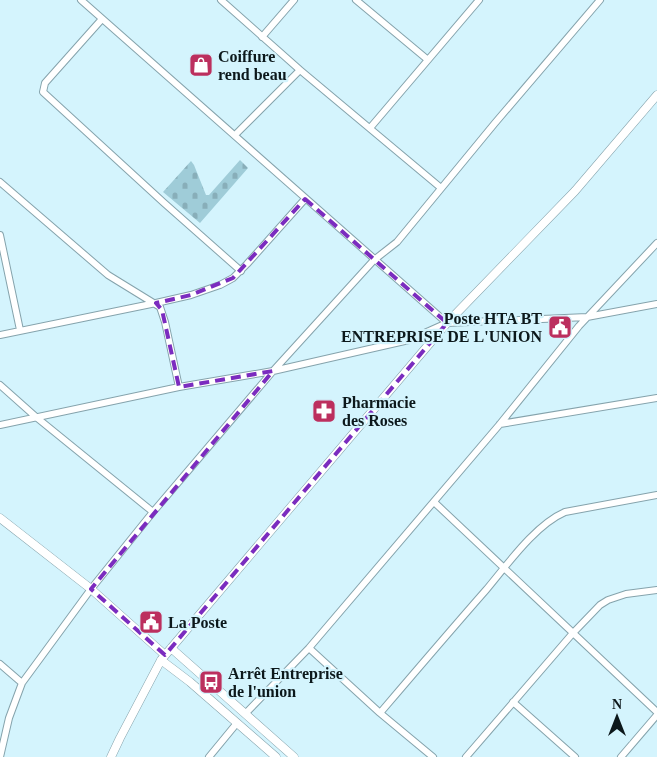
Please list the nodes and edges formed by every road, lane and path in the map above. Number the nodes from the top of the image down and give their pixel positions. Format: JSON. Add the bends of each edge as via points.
{"nodes":[{"id":1,"x":81,"y":0,"type":"edge"},
{"id":2,"x":221,"y":0,"type":"edge"},
{"id":3,"x":294,"y":0,"type":"edge"},
{"id":4,"x":356,"y":0,"type":"edge"},
{"id":5,"x":479,"y":0,"type":"edge"},
{"id":6,"x":600,"y":0,"type":"edge"},
{"id":7,"x":102,"y":19,"type":"junction"},
{"id":8,"x":262,"y":37,"type":"junction"},
{"id":9,"x":428,"y":60,"type":"junction"},
{"id":10,"x":300,"y":70,"type":"junction"},
{"id":11,"x":657,"y":95,"type":"edge"},
{"id":12,"x":370,"y":128,"type":"junction"},
{"id":13,"x":235,"y":135,"type":"junction"},
{"id":14,"x":0,"y":182,"type":"edge"},
{"id":15,"x":441,"y":188,"type":"junction"},
{"id":16,"x":305,"y":199,"type":"junction"},
{"id":17,"x":0,"y":235,"type":"edge"},
{"id":18,"x":657,"y":244,"type":"edge"},
{"id":19,"x":374,"y":260,"type":"junction"},
{"id":20,"x":241,"y":271,"type":"junction"},
{"id":21,"x":156,"y":303,"type":"junction"},
{"id":22,"x":657,"y":304,"type":"edge"},
{"id":23,"x":587,"y":317,"type":"junction"},
{"id":24,"x":447,"y":323,"type":"junction"},
{"id":25,"x":20,"y":330,"type":"junction"},
{"id":26,"x":0,"y":335,"type":"edge"},
{"id":27,"x":273,"y":371,"type":"junction"},
{"id":28,"x":0,"y":385,"type":"edge"},
{"id":29,"x":179,"y":387,"type":"junction"},
{"id":30,"x":657,"y":398,"type":"edge"},
{"id":31,"x":36,"y":417,"type":"junction"},
{"id":32,"x":500,"y":424,"type":"junction"},
{"id":33,"x":0,"y":425,"type":"edge"},
{"id":34,"x":657,"y":495,"type":"edge"},
{"id":35,"x":434,"y":502,"type":"junction"},
{"id":36,"x":153,"y":512,"type":"junction"},
{"id":37,"x":0,"y":518,"type":"edge"},
{"id":38,"x":504,"y":568,"type":"junction"},
{"id":39,"x":91,"y":589,"type":"junction"},
{"id":40,"x":657,"y":590,"type":"edge"},
{"id":41,"x":573,"y":633,"type":"junction"},
{"id":42,"x":171,"y":648,"type":"junction"},
{"id":43,"x":309,"y":648,"type":"junction"},
{"id":44,"x":163,"y":657,"type":"junction"},
{"id":45,"x":0,"y":664,"type":"edge"},
{"id":46,"x":22,"y":683,"type":"junction"},
{"id":47,"x":513,"y":702,"type":"junction"},
{"id":48,"x":380,"y":712,"type":"junction"},
{"id":49,"x":245,"y":714,"type":"junction"},
{"id":50,"x":657,"y":714,"type":"edge"},
{"id":51,"x":237,"y":723,"type":"junction"},
{"id":52,"x":0,"y":757,"type":"edge"},
{"id":53,"x":111,"y":757,"type":"edge"},
{"id":54,"x":209,"y":757,"type":"edge"},
{"id":55,"x":276,"y":757,"type":"edge"},
{"id":56,"x":294,"y":757,"type":"edge"},
{"id":57,"x":433,"y":757,"type":"edge"},
{"id":58,"x":466,"y":757,"type":"edge"},
{"id":59,"x":575,"y":757,"type":"edge"},
{"id":60,"x":621,"y":757,"type":"edge"}],
"edges":[{"from":1,"to":7,"type":"street"},
{"from":2,"to":8,"type":"street"},
{"from":3,"to":8,"type":"street"},
{"from":4,"to":9,"type":"street"},
{"from":5,"to":9,"type":"street"},
{"from":6,"to":15,"type":"street"},
{"from":7,"to":13,"type":"street"},
{"from":7,"to":20,"type":"street","via":[[45,83],[43,92]]},
{"from":8,"to":10,"type":"street"},
{"from":9,"to":12,"type":"street"},
{"from":10,"to":12,"type":"street"},
{"from":10,"to":13,"type":"street"},
{"from":11,"to":24,"type":"street","via":[[575,191]]},
{"from":12,"to":15,"type":"street"},
{"from":13,"to":16,"type":"street"},
{"from":14,"to":21,"type":"street","via":[[108,275]]},
{"from":15,"to":19,"type":"street","via":[[397,242]]},
{"from":16,"to":19,"type":"street"},
{"from":16,"to":20,"type":"street"},
{"from":17,"to":25,"type":"street"},
{"from":18,"to":23,"type":"street"},
{"from":19,"to":24,"type":"street"},
{"from":19,"to":27,"type":"street"},
{"from":20,"to":21,"type":"street","via":[[220,285]]},
{"from":21,"to":25,"type":"street"},
{"from":21,"to":29,"type":"street","via":[[162,310]]},
{"from":22,"to":23,"type":"street"},
{"from":23,"to":24,"type":"street"},
{"from":23,"to":32,"type":"street"},
{"from":24,"to":27,"type":"street","via":[[409,340]]},
{"from":24,"to":42,"type":"street"},
{"from":25,"to":26,"type":"street"},
{"from":27,"to":29,"type":"street"},
{"from":27,"to":36,"type":"street"},
{"from":28,"to":31,"type":"street"},
{"from":29,"to":31,"type":"street"},
{"from":30,"to":32,"type":"street"},
{"from":31,"to":33,"type":"street"},
{"from":31,"to":36,"type":"street"},
{"from":32,"to":35,"type":"street"},
{"from":34,"to":38,"type":"street","via":[[564,512],[543,526]]},
{"from":35,"to":38,"type":"street"},
{"from":35,"to":43,"type":"street"},
{"from":36,"to":39,"type":"street"},
{"from":37,"to":39,"type":"street"},
{"from":38,"to":41,"type":"street"},
{"from":38,"to":48,"type":"street"},
{"from":39,"to":44,"type":"street"},
{"from":39,"to":46,"type":"street"},
{"from":40,"to":41,"type":"street","via":[[608,600]]},
{"from":41,"to":47,"type":"street"},
{"from":41,"to":50,"type":"street"},
{"from":42,"to":44,"type":"street"},
{"from":42,"to":49,"type":"street"},
{"from":43,"to":48,"type":"street"},
{"from":43,"to":49,"type":"street"},
{"from":44,"to":51,"type":"street"},
{"from":44,"to":53,"type":"street"},
{"from":45,"to":46,"type":"street"},
{"from":46,"to":52,"type":"street"},
{"from":47,"to":58,"type":"street"},
{"from":47,"to":59,"type":"street"},
{"from":48,"to":57,"type":"street"},
{"from":49,"to":56,"type":"street"},
{"from":50,"to":60,"type":"street"},
{"from":51,"to":54,"type":"street"},
{"from":51,"to":55,"type":"street"}]}
